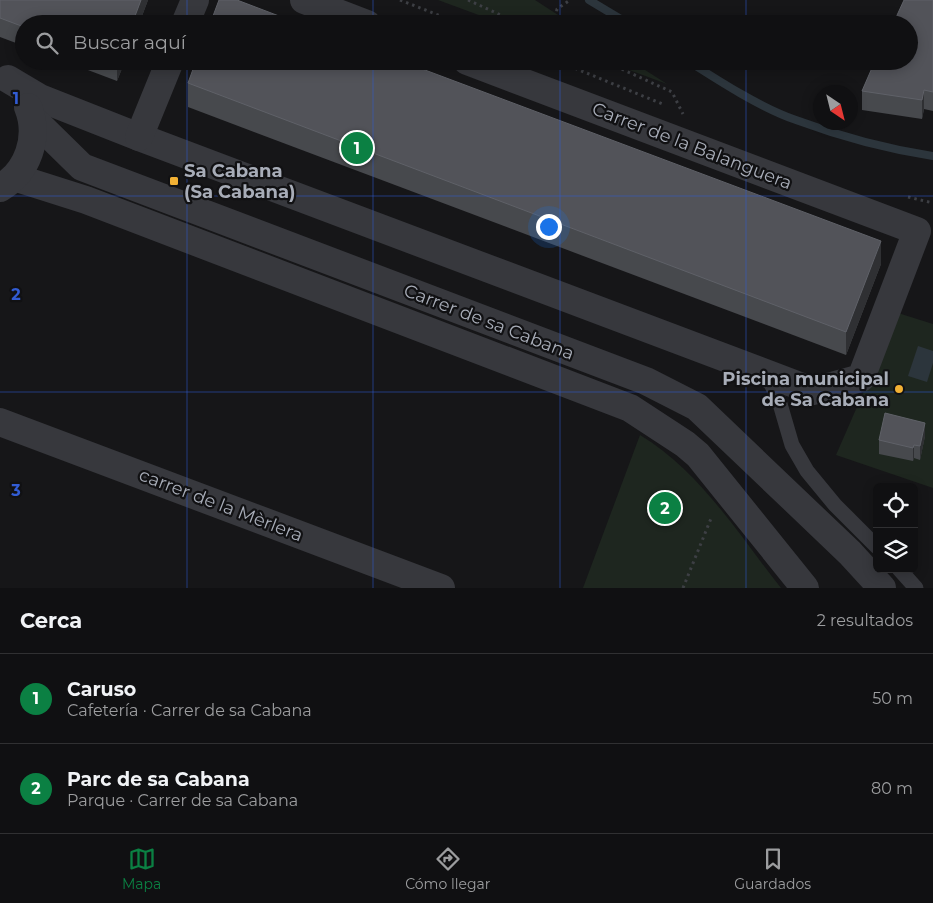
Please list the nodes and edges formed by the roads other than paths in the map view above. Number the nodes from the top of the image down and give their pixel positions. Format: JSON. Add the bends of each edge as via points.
{"nodes":[{"id":1,"x":195,"y":0,"type":"edge"},
{"id":2,"x":304,"y":0,"type":"edge"},
{"id":3,"x":189,"y":15,"type":"edge"},
{"id":4,"x":343,"y":15,"type":"edge"},
{"id":5,"x":166,"y":70,"type":"edge"},
{"id":6,"x":491,"y":70,"type":"edge"},
{"id":7,"x":4,"y":77,"type":"edge"},
{"id":8,"x":32,"y":118,"type":"junction"},
{"id":9,"x":139,"y":137,"type":"junction"},
{"id":10,"x":82,"y":167,"type":"junction"},
{"id":11,"x":11,"y":183,"type":"edge"},
{"id":12,"x":764,"y":372,"type":"junction"},
{"id":13,"x":0,"y":422,"type":"edge"},
{"id":14,"x":873,"y":543,"type":"edge"},
{"id":15,"x":850,"y":553,"type":"junction"},
{"id":16,"x":902,"y":573,"type":"edge"},
{"id":17,"x":441,"y":588,"type":"edge"},
{"id":18,"x":805,"y":588,"type":"edge"},
{"id":19,"x":882,"y":588,"type":"edge"},
{"id":20,"x":902,"y":588,"type":"edge"},
{"id":21,"x":916,"y":588,"type":"edge"}],
"edges":[{"from":1,"to":3,"type":"street"},
{"from":2,"to":4,"type":"street"},
{"from":5,"to":9,"type":"street"},
{"from":6,"to":12,"type":"street","name":"Carrer de la Balanguera","via":[[918,231],[860,378],[813,391]]},
{"from":7,"to":8,"type":"street","via":[[24,97]]},
{"from":7,"to":9,"type":"street","via":[[40,98]]},
{"from":8,"to":10,"type":"street","name":"Carrer de sa Cabana"},
{"from":8,"to":11,"type":"street","via":[[33,141],[24,164]]},
{"from":9,"to":12,"type":"street"},
{"from":10,"to":11,"type":"street"},
{"from":10,"to":15,"type":"street","name":"Carrer de sa Cabana","via":[[646,381],[679,397],[697,407]]},
{"from":11,"to":18,"type":"street","via":[[86,200],[630,408],[685,444],[724,485]]},
{"from":12,"to":14,"type":"lane","via":[[778,397],[792,445],[807,471]]},
{"from":13,"to":17,"type":"street","name":"carrer de la Mèrlera"},
{"from":15,"to":19,"type":"street","name":"Carrer de sa Cabana"},
{"from":15,"to":20,"type":"street","name":"Carrer de sa Cabana"},
{"from":16,"to":21,"type":"lane"}]}
